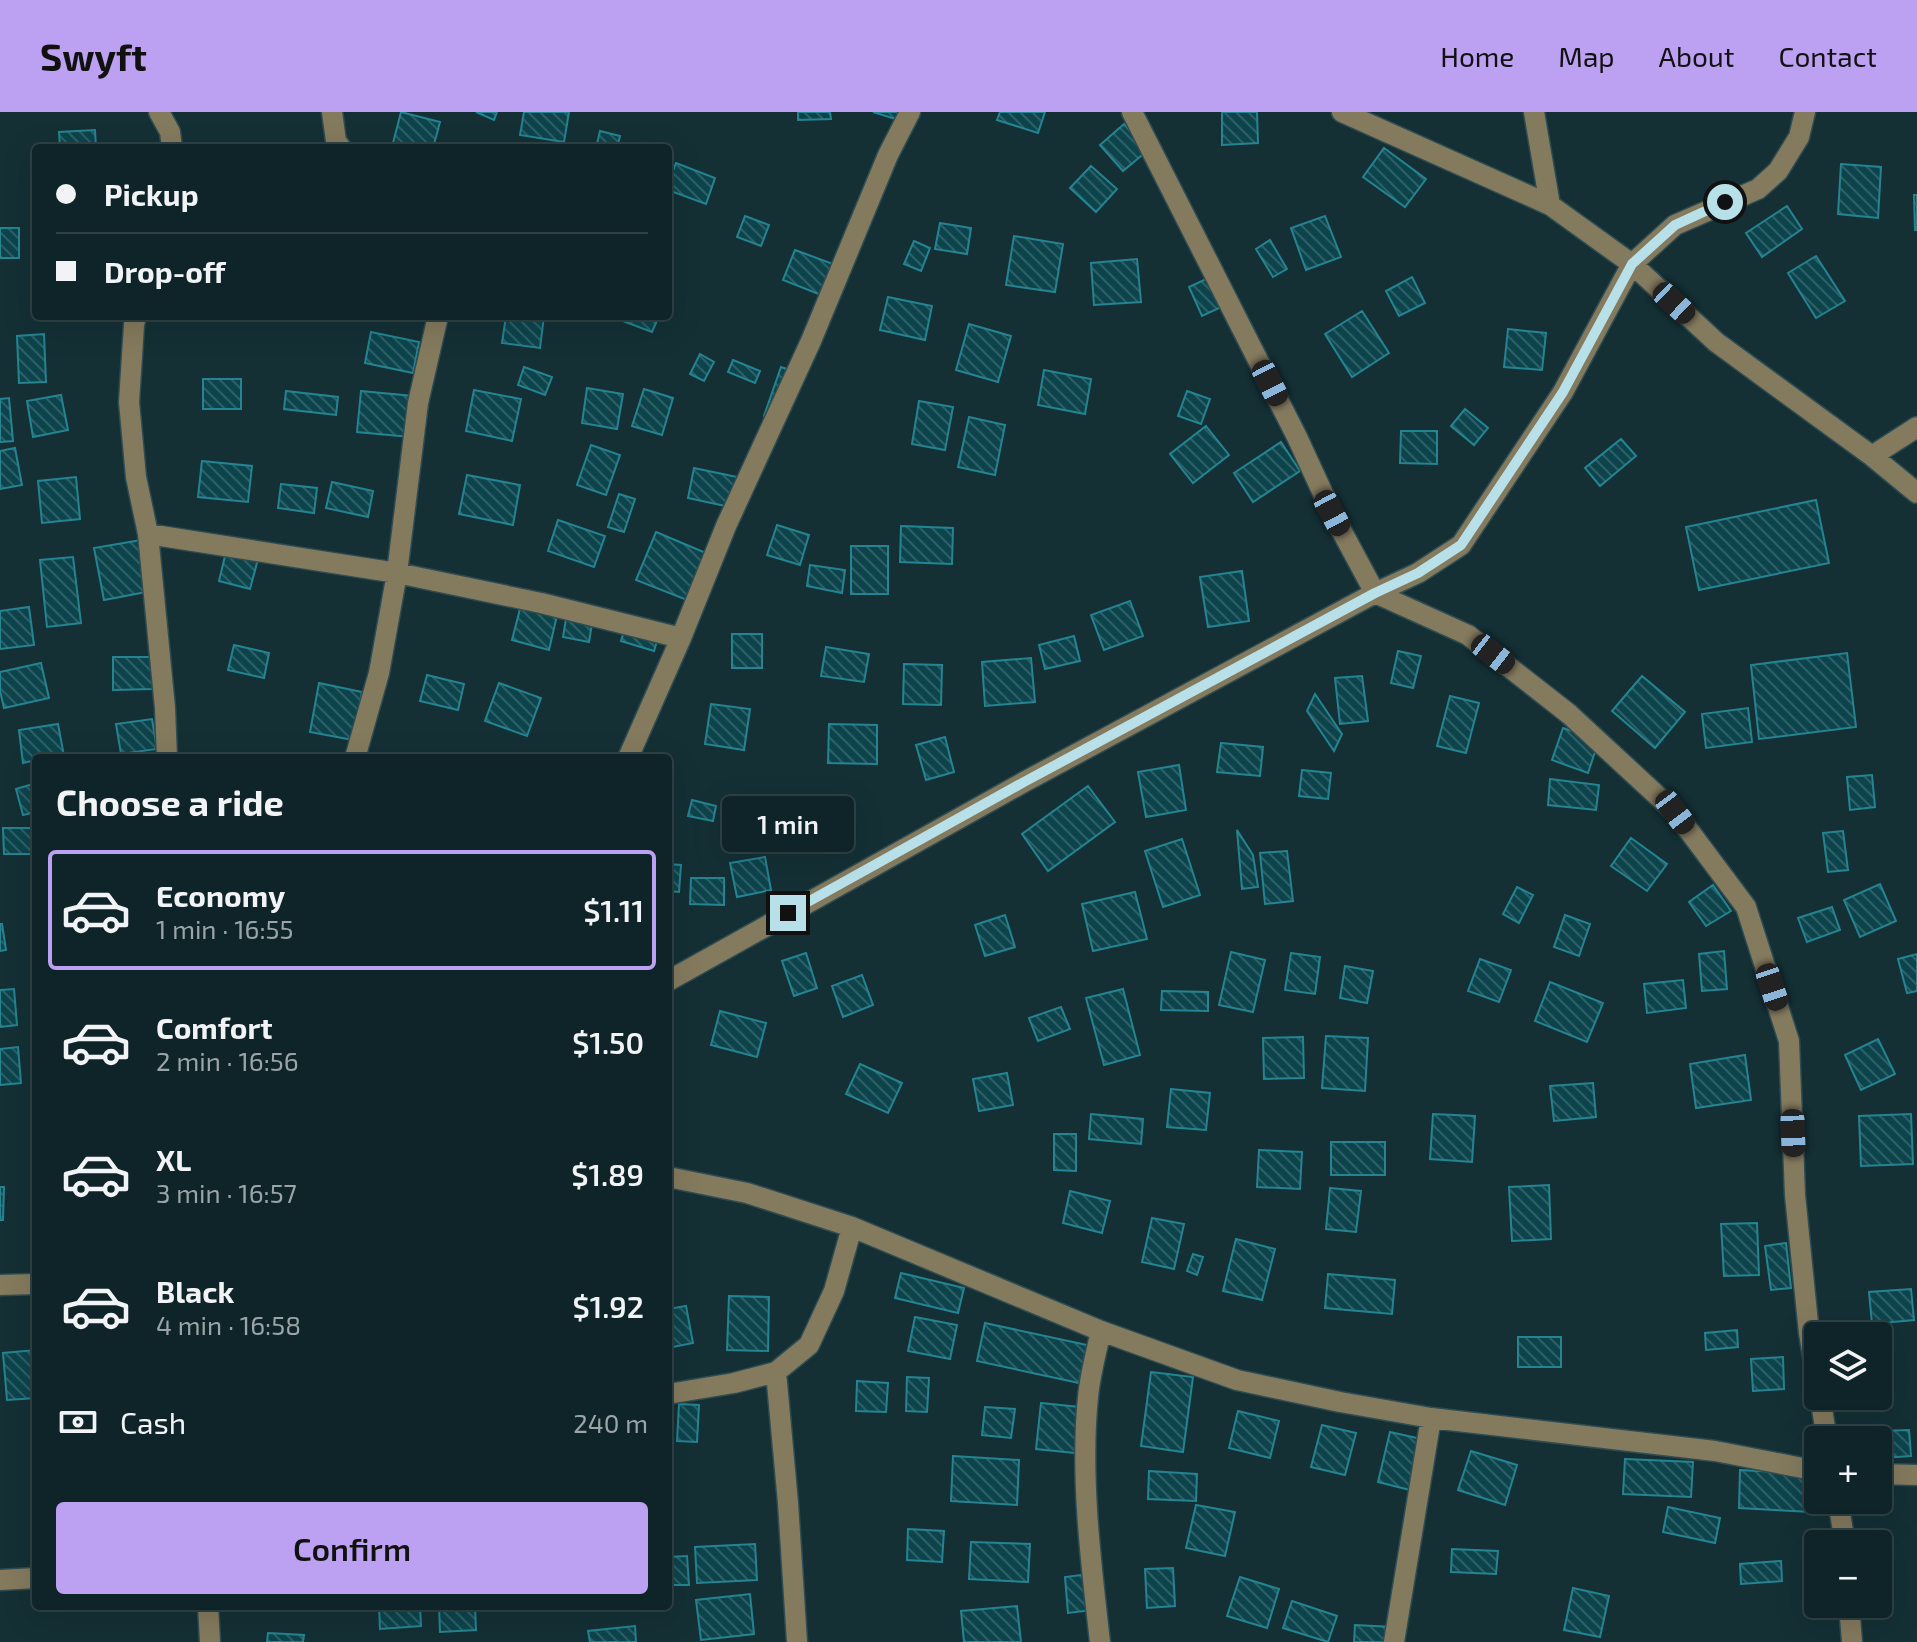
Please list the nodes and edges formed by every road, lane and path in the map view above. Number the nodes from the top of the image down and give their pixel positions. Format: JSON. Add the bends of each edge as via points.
{"nodes":[{"id":1,"x":159,"y":112,"type":"edge"},
{"id":2,"x":332,"y":112,"type":"edge"},
{"id":3,"x":910,"y":112,"type":"edge"},
{"id":4,"x":1132,"y":112,"type":"edge"},
{"id":5,"x":1342,"y":112,"type":"edge"},
{"id":6,"x":1534,"y":112,"type":"edge"},
{"id":7,"x":1805,"y":112,"type":"edge"},
{"id":8,"x":172,"y":144,"type":"edge"},
{"id":9,"x":338,"y":144,"type":"edge"},
{"id":10,"x":1550,"y":205,"type":"junction"},
{"id":11,"x":1632,"y":264,"type":"junction"},
{"id":12,"x":135,"y":320,"type":"edge"},
{"id":13,"x":437,"y":320,"type":"edge"},
{"id":14,"x":1917,"y":427,"type":"edge"},
{"id":15,"x":1872,"y":456,"type":"junction"},
{"id":16,"x":1917,"y":493,"type":"edge"},
{"id":17,"x":148,"y":534,"type":"junction"},
{"id":18,"x":397,"y":573,"type":"junction"},
{"id":19,"x":1375,"y":593,"type":"junction"},
{"id":20,"x":681,"y":638,"type":"junction"},
{"id":21,"x":167,"y":754,"type":"edge"},
{"id":22,"x":356,"y":754,"type":"edge"},
{"id":23,"x":630,"y":754,"type":"edge"},
{"id":24,"x":672,"y":979,"type":"edge"},
{"id":25,"x":672,"y":1178,"type":"edge"},
{"id":26,"x":852,"y":1227,"type":"junction"},
{"id":27,"x":32,"y":1284,"type":"edge"},
{"id":28,"x":0,"y":1285,"type":"edge"},
{"id":29,"x":1808,"y":1322,"type":"edge"},
{"id":30,"x":1101,"y":1331,"type":"junction"},
{"id":31,"x":776,"y":1372,"type":"junction"},
{"id":32,"x":672,"y":1393,"type":"edge"},
{"id":33,"x":1431,"y":1418,"type":"junction"},
{"id":34,"x":1804,"y":1468,"type":"edge"},
{"id":35,"x":1892,"y":1474,"type":"edge"},
{"id":36,"x":1917,"y":1475,"type":"edge"},
{"id":37,"x":32,"y":1578,"type":"edge"},
{"id":38,"x":0,"y":1580,"type":"edge"},
{"id":39,"x":208,"y":1610,"type":"edge"},
{"id":40,"x":1850,"y":1618,"type":"edge"},
{"id":41,"x":210,"y":1642,"type":"edge"},
{"id":42,"x":797,"y":1642,"type":"edge"},
{"id":43,"x":1100,"y":1642,"type":"edge"},
{"id":44,"x":1394,"y":1642,"type":"edge"},
{"id":45,"x":1852,"y":1642,"type":"edge"}],
"edges":[{"from":1,"to":8,"type":"street"},
{"from":2,"to":9,"type":"street"},
{"from":3,"to":20,"type":"street"},
{"from":4,"to":19,"type":"street"},
{"from":5,"to":10,"type":"street"},
{"from":6,"to":10,"type":"street"},
{"from":7,"to":11,"type":"street","via":[[1799,137],[1778,171],[1758,189],[1675,225]]},
{"from":10,"to":11,"type":"street"},
{"from":11,"to":15,"type":"street","via":[[1716,342]]},
{"from":11,"to":19,"type":"street","via":[[1563,392],[1461,545]]},
{"from":12,"to":17,"type":"street","via":[[129,402]]},
{"from":13,"to":18,"type":"street","via":[[418,403]]},
{"from":14,"to":15,"type":"street"},
{"from":15,"to":16,"type":"street"},
{"from":17,"to":18,"type":"street"},
{"from":17,"to":21,"type":"street"},
{"from":18,"to":20,"type":"street"},
{"from":18,"to":22,"type":"street","via":[[379,673]]},
{"from":19,"to":24,"type":"street"},
{"from":19,"to":29,"type":"street","via":[[1468,635],[1569,714],[1675,812],[1746,907],[1789,1041],[1795,1195]]},
{"from":20,"to":23,"type":"street"},
{"from":25,"to":26,"type":"street","via":[[747,1193]]},
{"from":26,"to":30,"type":"street"},
{"from":26,"to":31,"type":"street","via":[[834,1291],[809,1345]]},
{"from":27,"to":28,"type":"street"},
{"from":30,"to":33,"type":"street","via":[[1237,1380]]},
{"from":30,"to":43,"type":"street","via":[[1088,1397],[1086,1459]]},
{"from":31,"to":32,"type":"street"},
{"from":31,"to":42,"type":"street"},
{"from":33,"to":34,"type":"street","via":[[1715,1451]]},
{"from":33,"to":44,"type":"street"},
{"from":35,"to":36,"type":"street"},
{"from":37,"to":38,"type":"street"},
{"from":39,"to":41,"type":"street"},
{"from":40,"to":45,"type":"street"}]}
